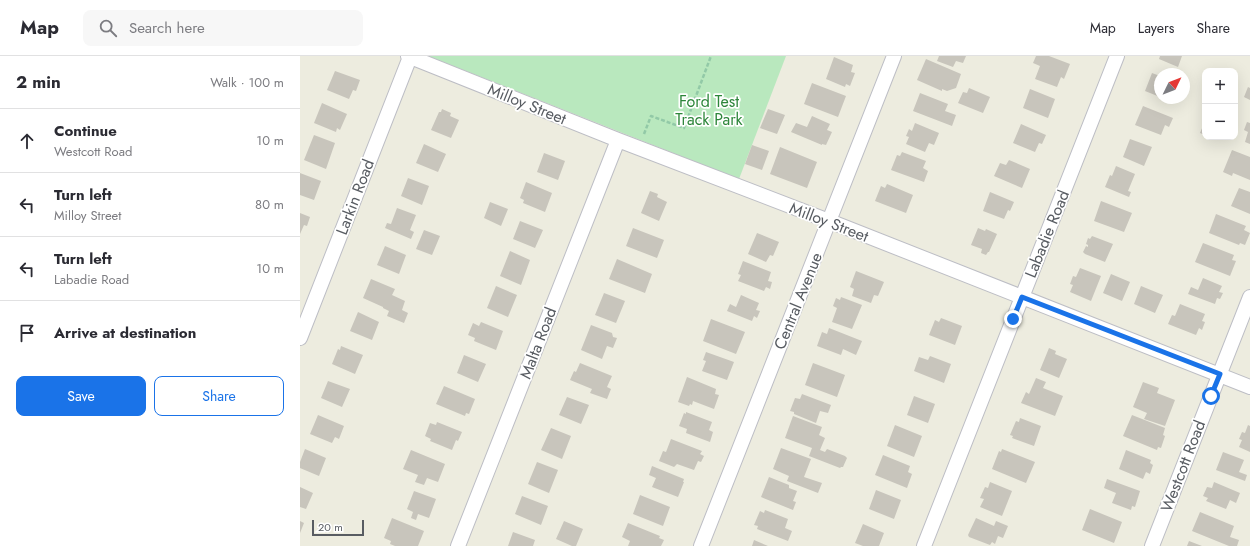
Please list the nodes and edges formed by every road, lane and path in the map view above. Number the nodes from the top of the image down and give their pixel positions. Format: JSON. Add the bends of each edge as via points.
{"nodes":[{"id":1,"x":409,"y":56,"type":"edge"},
{"id":2,"x":711,"y":56,"type":"edge"},
{"id":3,"x":894,"y":56,"type":"edge"},
{"id":4,"x":1117,"y":56,"type":"edge"},
{"id":5,"x":643,"y":137,"type":"dead end"},
{"id":6,"x":618,"y":140,"type":"junction"},
{"id":7,"x":829,"y":222,"type":"junction"},
{"id":8,"x":1022,"y":297,"type":"junction"},
{"id":9,"x":1250,"y":297,"type":"edge"},
{"id":10,"x":300,"y":338,"type":"edge"},
{"id":11,"x":1220,"y":374,"type":"junction"},
{"id":12,"x":1250,"y":387,"type":"edge"},
{"id":13,"x":458,"y":546,"type":"edge"},
{"id":14,"x":701,"y":546,"type":"edge"},
{"id":15,"x":924,"y":546,"type":"edge"},
{"id":16,"x":1152,"y":546,"type":"edge"}],
"edges":[{"from":1,"to":6,"type":"street","name":"Milloy Street"},
{"from":1,"to":10,"type":"street","name":"Larkin Road"},
{"from":2,"to":5,"type":"path","via":[[684,128],[651,116]]},
{"from":3,"to":7,"type":"street","name":"Central Avenue"},
{"from":4,"to":8,"type":"street","name":"Labadie Road"},
{"from":6,"to":7,"type":"street","name":"Milloy Street"},
{"from":6,"to":13,"type":"street","name":"Malta Road"},
{"from":7,"to":8,"type":"street","name":"Milloy Street"},
{"from":7,"to":14,"type":"street","name":"Central Avenue"},
{"from":8,"to":11,"type":"street","name":"Milloy Street"},
{"from":8,"to":15,"type":"street","name":"Labadie Road"},
{"from":9,"to":11,"type":"street","name":"Westcott Road"},
{"from":11,"to":12,"type":"street","name":"Milloy Street"},
{"from":11,"to":16,"type":"street","name":"Westcott Road"}]}
